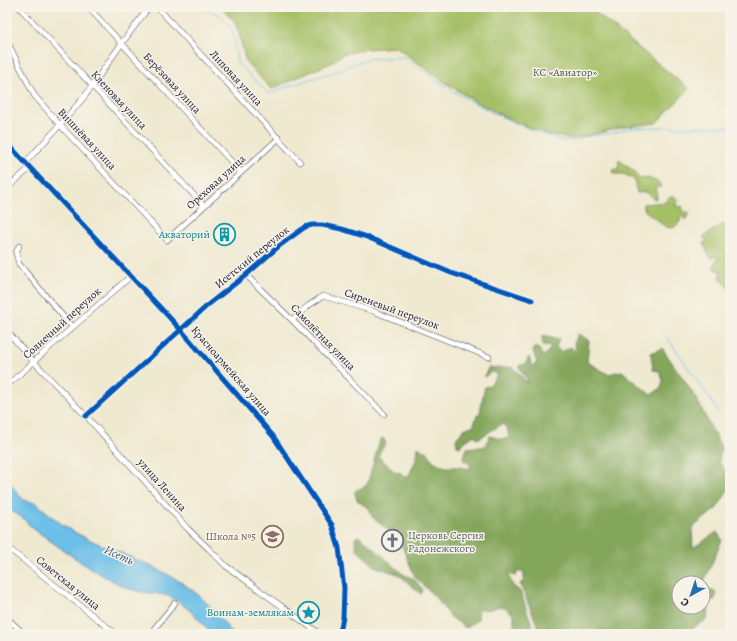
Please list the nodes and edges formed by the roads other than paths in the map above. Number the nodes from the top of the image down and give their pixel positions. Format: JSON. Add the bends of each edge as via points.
{"nodes":[{"id":1,"x":19,"y":7,"type":"edge"},
{"id":2,"x":88,"y":7,"type":"edge"},
{"id":3,"x":149,"y":7,"type":"edge"},
{"id":4,"x":157,"y":7,"type":"edge"},
{"id":5,"x":7,"y":41,"type":"edge"},
{"id":6,"x":122,"y":43,"type":"junction"},
{"id":7,"x":92,"y":86,"type":"junction"},
{"id":8,"x":60,"y":125,"type":"junction"},
{"id":9,"x":279,"y":138,"type":"junction"},
{"id":10,"x":7,"y":143,"type":"edge"},
{"id":11,"x":300,"y":162,"type":"dead end"},
{"id":12,"x":25,"y":163,"type":"junction"},
{"id":13,"x":30,"y":168,"type":"junction"},
{"id":14,"x":241,"y":172,"type":"junction"},
{"id":15,"x":7,"y":188,"type":"edge"},
{"id":16,"x":204,"y":206,"type":"junction"},
{"id":17,"x":166,"y":240,"type":"joint"},
{"id":18,"x":19,"y":246,"type":"dead end"},
{"id":19,"x":246,"y":275,"type":"junction"},
{"id":20,"x":131,"y":276,"type":"junction"},
{"id":21,"x":532,"y":300,"type":"dead end"},
{"id":22,"x":292,"y":320,"type":"junction"},
{"id":23,"x":72,"y":327,"type":"junction"},
{"id":24,"x":7,"y":330,"type":"edge"},
{"id":25,"x":181,"y":330,"type":"junction"},
{"id":26,"x":489,"y":357,"type":"dead end"},
{"id":27,"x":34,"y":362,"type":"junction"},
{"id":28,"x":7,"y":386,"type":"edge"},
{"id":29,"x":384,"y":414,"type":"dead end"},
{"id":30,"x":86,"y":416,"type":"junction"},
{"id":31,"x":7,"y":547,"type":"edge"},
{"id":32,"x":175,"y":604,"type":"dead end"},
{"id":33,"x":7,"y":618,"type":"edge"},
{"id":34,"x":24,"y":634,"type":"edge"},
{"id":35,"x":116,"y":634,"type":"edge"},
{"id":36,"x":150,"y":634,"type":"edge"},
{"id":37,"x":320,"y":634,"type":"edge"},
{"id":38,"x":337,"y":634,"type":"edge"}],
"edges":[{"from":1,"to":7,"type":"street","name":"Кленовая улица"},
{"from":2,"to":6,"type":"street","name":"Берёзовая улица"},
{"from":3,"to":6,"type":"street"},
{"from":4,"to":9,"type":"street","name":"Липовая улица"},
{"from":5,"to":8,"type":"street","name":"Вишнёвая улица","via":[[34,94]]},
{"from":6,"to":7,"type":"street"},
{"from":6,"to":14,"type":"street","name":"Берёзовая улица"},
{"from":7,"to":8,"type":"street"},
{"from":7,"to":16,"type":"street","name":"Кленовая улица"},
{"from":8,"to":12,"type":"street"},
{"from":8,"to":17,"type":"street","name":"Вишнёвая улица"},
{"from":9,"to":11,"type":"street","name":"Липовая улица"},
{"from":9,"to":14,"type":"street","name":"Ореховая улица"},
{"from":10,"to":12,"type":"street","name":"Красноармейская улица"},
{"from":12,"to":13,"type":"street","name":"Красноармейская улица"},
{"from":13,"to":15,"type":"street"},
{"from":13,"to":20,"type":"street","name":"Красноармейская улица"},
{"from":14,"to":16,"type":"street","name":"Ореховая улица"},
{"from":16,"to":17,"type":"street","name":"Ореховая улица"},
{"from":18,"to":23,"type":"street","via":[[16,253],[19,264]]},
{"from":19,"to":21,"type":"street","name":"Исетский переулок","via":[[305,227],[322,225],[367,237],[450,273]]},
{"from":19,"to":22,"type":"street","name":"Самолётная улица"},
{"from":19,"to":25,"type":"street","name":"Исетский переулок"},
{"from":20,"to":23,"type":"street","name":"Солнечный переулок"},
{"from":20,"to":25,"type":"street","name":"Красноармейская улица"},
{"from":22,"to":26,"type":"street","name":"Сиреневый переулок","via":[[323,296],[372,311]]},
{"from":22,"to":29,"type":"street","name":"Самолётная улица"},
{"from":23,"to":27,"type":"street","name":"Солнечный переулок"},
{"from":24,"to":27,"type":"street","name":"улица Ленина"},
{"from":25,"to":30,"type":"street","name":"Исетский переулок"},
{"from":25,"to":38,"type":"street","name":"Красноармейская улица","via":[[273,436],[332,525],[339,548],[344,588],[343,617]]},
{"from":27,"to":28,"type":"street","name":"Солнечный переулок"},
{"from":27,"to":30,"type":"street","name":"улица Ленина"},
{"from":30,"to":37,"type":"street","name":"улица Ленина","via":[[188,529],[226,566]]},
{"from":31,"to":35,"type":"street","name":"Советская улица"},
{"from":32,"to":36,"type":"street"},
{"from":33,"to":34,"type":"street"}]}
